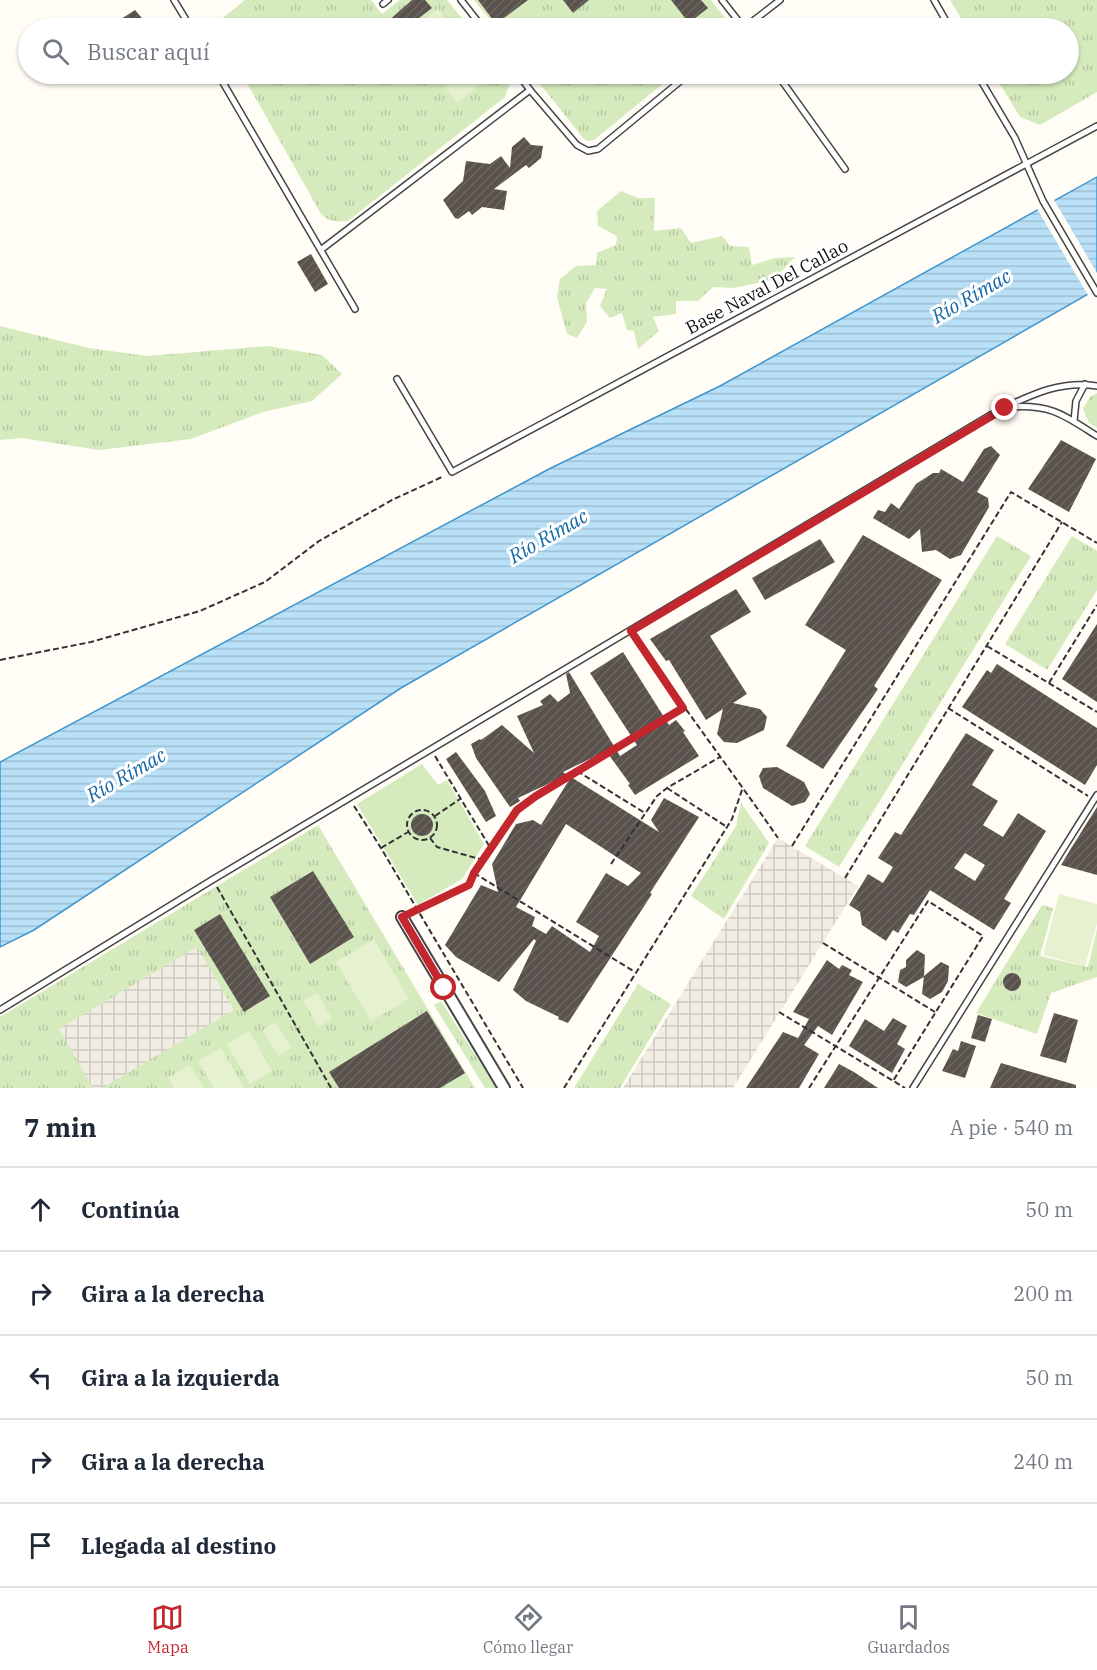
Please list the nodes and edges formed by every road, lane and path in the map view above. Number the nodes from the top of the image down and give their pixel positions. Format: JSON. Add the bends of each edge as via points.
{"nodes":[{"id":1,"x":174,"y":0,"type":"edge"},
{"id":2,"x":461,"y":0,"type":"edge"},
{"id":3,"x":722,"y":0,"type":"edge"},
{"id":4,"x":780,"y":0,"type":"edge"},
{"id":5,"x":934,"y":0,"type":"edge"},
{"id":6,"x":185,"y":18,"type":"edge"},
{"id":7,"x":475,"y":18,"type":"edge"},
{"id":8,"x":736,"y":18,"type":"edge"},
{"id":9,"x":757,"y":18,"type":"edge"},
{"id":10,"x":944,"y":18,"type":"edge"},
{"id":11,"x":224,"y":84,"type":"edge"},
{"id":12,"x":526,"y":84,"type":"edge"},
{"id":13,"x":677,"y":84,"type":"edge"},
{"id":14,"x":784,"y":84,"type":"edge"},
{"id":15,"x":983,"y":84,"type":"edge"},
{"id":16,"x":531,"y":90,"type":"junction"},
{"id":17,"x":1097,"y":126,"type":"edge"},
{"id":18,"x":1028,"y":164,"type":"junction"},
{"id":19,"x":845,"y":169,"type":"dead end"},
{"id":20,"x":322,"y":249,"type":"junction"},
{"id":21,"x":1097,"y":292,"type":"edge"},
{"id":22,"x":355,"y":309,"type":"dead end"},
{"id":23,"x":396,"y":379,"type":"dead end"},
{"id":24,"x":1085,"y":384,"type":"junction"},
{"id":25,"x":1097,"y":386,"type":"edge"},
{"id":26,"x":1005,"y":408,"type":"junction"},
{"id":27,"x":1074,"y":421,"type":"junction"},
{"id":28,"x":1097,"y":436,"type":"edge"},
{"id":29,"x":452,"y":472,"type":"junction"},
{"id":30,"x":1062,"y":522,"type":"junction"},
{"id":31,"x":1097,"y":543,"type":"edge"},
{"id":32,"x":1097,"y":605,"type":"edge"},
{"id":33,"x":631,"y":631,"type":"junction"},
{"id":34,"x":987,"y":646,"type":"junction"},
{"id":35,"x":0,"y":656,"type":"edge"},
{"id":36,"x":4,"y":659,"type":"junction"},
{"id":37,"x":0,"y":660,"type":"edge"},
{"id":38,"x":1049,"y":683,"type":"junction"},
{"id":39,"x":683,"y":708,"type":"junction"},
{"id":40,"x":948,"y":708,"type":"junction"},
{"id":41,"x":1097,"y":712,"type":"edge"},
{"id":42,"x":431,"y":750,"type":"junction"},
{"id":43,"x":720,"y":757,"type":"junction"},
{"id":44,"x":577,"y":771,"type":"junction"},
{"id":45,"x":743,"y":787,"type":"junction"},
{"id":46,"x":667,"y":788,"type":"junction"},
{"id":47,"x":1095,"y":797,"type":"edge"},
{"id":48,"x":350,"y":799,"type":"junction"},
{"id":49,"x":460,"y":799,"type":"junction"},
{"id":50,"x":645,"y":813,"type":"junction"},
{"id":51,"x":435,"y":816,"type":"junction"},
{"id":52,"x":727,"y":827,"type":"junction"},
{"id":53,"x":408,"y":832,"type":"junction"},
{"id":54,"x":778,"y":837,"type":"dead end"},
{"id":55,"x":430,"y":838,"type":"junction"},
{"id":56,"x":792,"y":846,"type":"dead end"},
{"id":57,"x":381,"y":848,"type":"junction"},
{"id":58,"x":490,"y":849,"type":"junction"},
{"id":59,"x":483,"y":860,"type":"junction"},
{"id":60,"x":610,"y":864,"type":"dead end"},
{"id":61,"x":474,"y":873,"type":"junction"},
{"id":62,"x":845,"y":878,"type":"dead end"},
{"id":63,"x":212,"y":880,"type":"junction"},
{"id":64,"x":417,"y":909,"type":"junction"},
{"id":65,"x":402,"y":917,"type":"joint"},
{"id":66,"x":822,"y":943,"type":"dead end"},
{"id":67,"x":636,"y":973,"type":"junction"},
{"id":68,"x":879,"y":978,"type":"junction"},
{"id":69,"x":0,"y":1010,"type":"edge"},
{"id":70,"x":780,"y":1012,"type":"dead end"},
{"id":71,"x":935,"y":1013,"type":"junction"},
{"id":72,"x":836,"y":1046,"type":"junction"},
{"id":73,"x":893,"y":1081,"type":"junction"},
{"id":74,"x":331,"y":1088,"type":"edge"},
{"id":75,"x":504,"y":1088,"type":"edge"},
{"id":76,"x":523,"y":1088,"type":"edge"},
{"id":77,"x":564,"y":1088,"type":"edge"},
{"id":78,"x":809,"y":1088,"type":"edge"},
{"id":79,"x":904,"y":1088,"type":"edge"},
{"id":80,"x":913,"y":1088,"type":"edge"}],
"edges":[{"from":1,"to":6,"type":"lane"},
{"from":2,"to":7,"type":"lane"},
{"from":3,"to":8,"type":"lane"},
{"from":4,"to":9,"type":"lane"},
{"from":5,"to":10,"type":"lane"},
{"from":11,"to":20,"type":"lane"},
{"from":12,"to":16,"type":"lane"},
{"from":13,"to":16,"type":"lane","via":[[598,148],[588,151],[577,145]]},
{"from":14,"to":19,"type":"lane"},
{"from":15,"to":18,"type":"lane"},
{"from":16,"to":20,"type":"lane"},
{"from":17,"to":18,"type":"lane","name":"Base Naval Del Callao"},
{"from":18,"to":21,"type":"lane","via":[[1043,201]]},
{"from":18,"to":29,"type":"lane","name":"Base Naval Del Callao"},
{"from":20,"to":22,"type":"lane"},
{"from":23,"to":29,"type":"lane"},
{"from":24,"to":25,"type":"lane"},
{"from":24,"to":26,"type":"lane","via":[[1042,390]]},
{"from":24,"to":27,"type":"lane","via":[[1076,401]]},
{"from":26,"to":27,"type":"lane","via":[[1059,411]]},
{"from":26,"to":33,"type":"lane"},
{"from":27,"to":28,"type":"lane"},
{"from":29,"to":36,"type":"path","via":[[319,541],[265,582],[200,611],[91,642]]},
{"from":30,"to":31,"type":"path"},
{"from":30,"to":34,"type":"path"},
{"from":30,"to":56,"type":"path","via":[[1011,492]]},
{"from":32,"to":38,"type":"path"},
{"from":33,"to":39,"type":"path"},
{"from":33,"to":42,"type":"lane"},
{"from":34,"to":38,"type":"path"},
{"from":34,"to":40,"type":"path"},
{"from":35,"to":36,"type":"path"},
{"from":36,"to":37,"type":"path"},
{"from":38,"to":41,"type":"path"},
{"from":39,"to":43,"type":"path"},
{"from":39,"to":44,"type":"path"},
{"from":40,"to":47,"type":"path"},
{"from":40,"to":62,"type":"path"},
{"from":42,"to":48,"type":"lane"},
{"from":42,"to":49,"type":"path"},
{"from":43,"to":45,"type":"path"},
{"from":43,"to":46,"type":"path"},
{"from":44,"to":50,"type":"path"},
{"from":44,"to":58,"type":"path","via":[[517,810]]},
{"from":45,"to":52,"type":"path"},
{"from":45,"to":54,"type":"path"},
{"from":46,"to":50,"type":"path"},
{"from":46,"to":52,"type":"path"},
{"from":47,"to":80,"type":"lane"},
{"from":48,"to":57,"type":"path"},
{"from":48,"to":63,"type":"lane"},
{"from":49,"to":51,"type":"path"},
{"from":49,"to":58,"type":"path"},
{"from":50,"to":60,"type":"path"},
{"from":51,"to":53,"type":"path","via":[[421,810],[412,813],[407,822]]},
{"from":51,"to":55,"type":"path","via":[[438,826]]},
{"from":52,"to":67,"type":"path"},
{"from":53,"to":55,"type":"path","via":[[416,839]]},
{"from":53,"to":57,"type":"path"},
{"from":55,"to":59,"type":"path","via":[[437,847]]},
{"from":57,"to":64,"type":"path"},
{"from":58,"to":59,"type":"path"},
{"from":59,"to":61,"type":"path"},
{"from":61,"to":64,"type":"path","via":[[469,885]]},
{"from":61,"to":67,"type":"path"},
{"from":63,"to":69,"type":"lane"},
{"from":63,"to":74,"type":"path"},
{"from":64,"to":65,"type":"path"},
{"from":64,"to":76,"type":"path"},
{"from":65,"to":75,"type":"street"},
{"from":66,"to":68,"type":"path"},
{"from":67,"to":77,"type":"path"},
{"from":68,"to":71,"type":"path"},
{"from":68,"to":71,"type":"path","via":[[928,901],[983,936]]},
{"from":68,"to":72,"type":"path"},
{"from":70,"to":72,"type":"path"},
{"from":71,"to":73,"type":"path"},
{"from":72,"to":73,"type":"path"},
{"from":72,"to":78,"type":"path"},
{"from":73,"to":79,"type":"path"}]}
